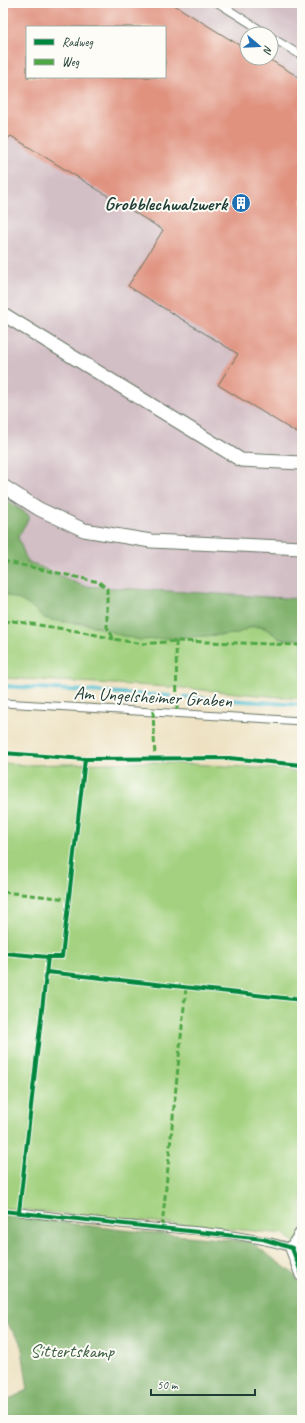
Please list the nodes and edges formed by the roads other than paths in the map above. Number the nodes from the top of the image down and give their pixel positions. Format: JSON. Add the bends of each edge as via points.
{"nodes":[{"id":1,"x":218,"y":3,"type":"edge"},
{"id":2,"x":254,"y":26,"type":"edge"},
{"id":3,"x":279,"y":42,"type":"edge"},
{"id":4,"x":302,"y":56,"type":"edge"},
{"id":5,"x":3,"y":314,"type":"edge"},
{"id":6,"x":302,"y":463,"type":"edge"},
{"id":7,"x":3,"y":486,"type":"edge"},
{"id":8,"x":302,"y":548,"type":"edge"},
{"id":9,"x":3,"y":703,"type":"edge"},
{"id":10,"x":302,"y":721,"type":"edge"},
{"id":11,"x":19,"y":1212,"type":"dead end"},
{"id":12,"x":302,"y":1233,"type":"edge"},
{"id":13,"x":292,"y":1248,"type":"junction"},
{"id":14,"x":302,"y":1276,"type":"edge"}],
"edges":[{"from":1,"to":2,"type":"lane"},
{"from":3,"to":4,"type":"lane"},
{"from":5,"to":6,"type":"street","via":[[241,460]]},
{"from":7,"to":8,"type":"street","via":[[39,509],[84,530],[151,541]]},
{"from":9,"to":10,"type":"lane","name":"Am Ungelsheimer Graben"},
{"from":11,"to":13,"type":"lane","via":[[263,1239]]},
{"from":12,"to":13,"type":"street"},
{"from":13,"to":14,"type":"street"}]}
